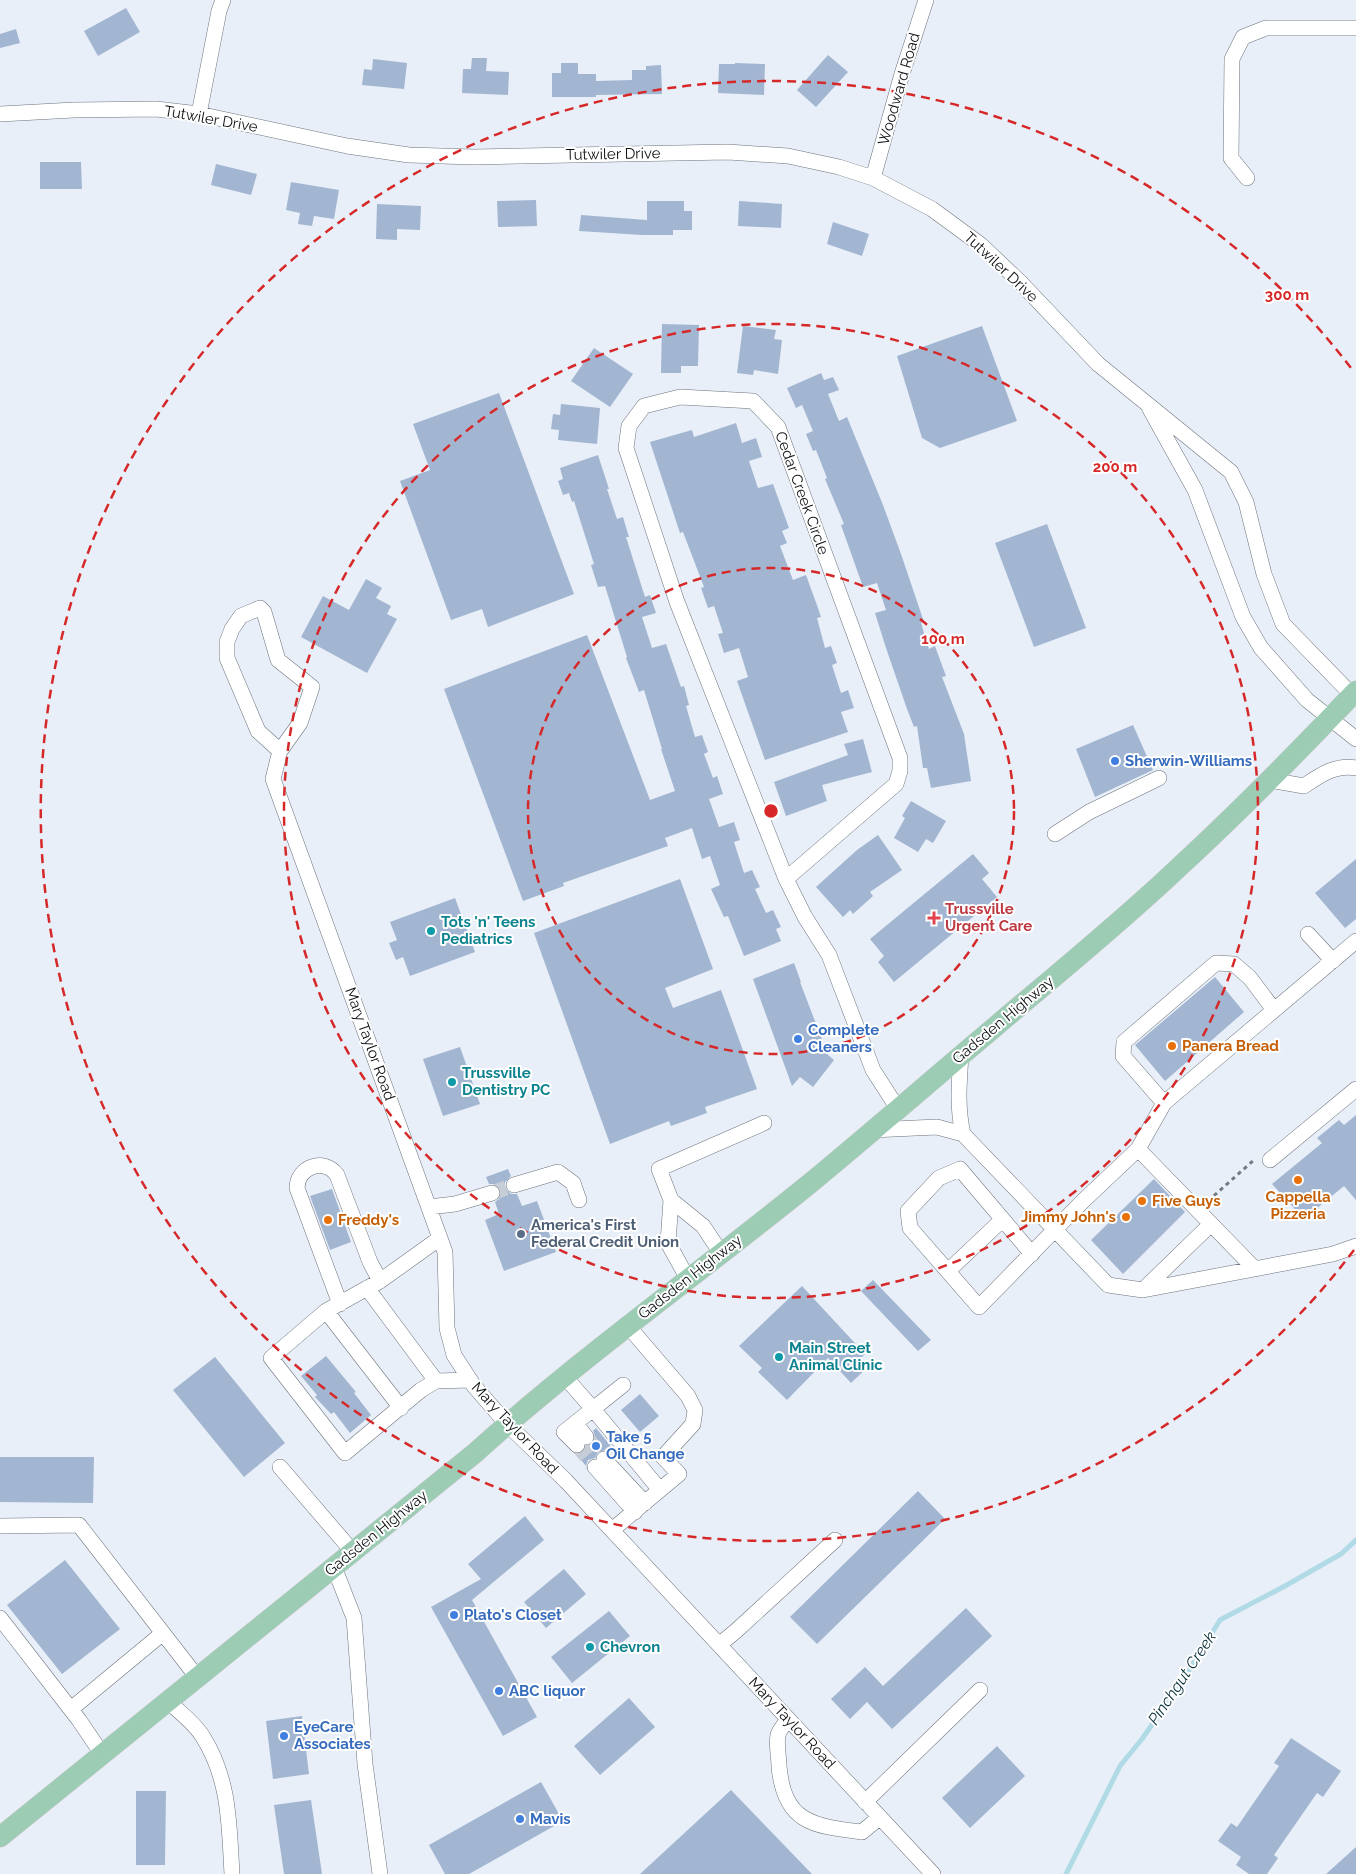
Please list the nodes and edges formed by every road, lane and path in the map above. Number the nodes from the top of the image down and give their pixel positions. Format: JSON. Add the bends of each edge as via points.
{"nodes":[{"id":1,"x":223,"y":0,"type":"edge"},
{"id":2,"x":926,"y":0,"type":"edge"},
{"id":3,"x":1356,"y":28,"type":"edge"},
{"id":4,"x":0,"y":114,"type":"edge"},
{"id":5,"x":199,"y":114,"type":"junction"},
{"id":6,"x":873,"y":178,"type":"junction"},
{"id":7,"x":1247,"y":178,"type":"dead end"},
{"id":8,"x":1145,"y":401,"type":"junction"},
{"id":9,"x":1355,"y":695,"type":"edge"},
{"id":10,"x":1328,"y":718,"type":"junction"},
{"id":11,"x":1356,"y":739,"type":"edge"},
{"id":12,"x":280,"y":751,"type":"junction"},
{"id":13,"x":1356,"y":768,"type":"edge"},
{"id":14,"x":1159,"y":778,"type":"dead end"},
{"id":15,"x":1269,"y":780,"type":"junction"},
{"id":16,"x":1055,"y":834,"type":"dead end"},
{"id":17,"x":786,"y":879,"type":"junction"},
{"id":18,"x":1308,"y":934,"type":"dead end"},
{"id":19,"x":1356,"y":941,"type":"edge"},
{"id":20,"x":1333,"y":961,"type":"junction"},
{"id":21,"x":1274,"y":1010,"type":"junction"},
{"id":22,"x":961,"y":1056,"type":"junction"},
{"id":23,"x":1356,"y":1089,"type":"edge"},
{"id":24,"x":1164,"y":1103,"type":"junction"},
{"id":25,"x":898,"y":1109,"type":"junction"},
{"id":26,"x":764,"y":1124,"type":"dead end"},
{"id":27,"x":872,"y":1130,"type":"junction"},
{"id":28,"x":963,"y":1134,"type":"junction"},
{"id":29,"x":1138,"y":1149,"type":"junction"},
{"id":30,"x":1270,"y":1160,"type":"dead end"},
{"id":31,"x":1247,"y":1167,"type":"dead end"},
{"id":32,"x":514,"y":1185,"type":"tunnel mouth"},
{"id":33,"x":492,"y":1193,"type":"tunnel mouth"},
{"id":34,"x":1218,"y":1193,"type":"dead end"},
{"id":35,"x":578,"y":1200,"type":"dead end"},
{"id":36,"x":670,"y":1200,"type":"junction"},
{"id":37,"x":430,"y":1207,"type":"junction"},
{"id":38,"x":1002,"y":1220,"type":"junction"},
{"id":39,"x":1211,"y":1224,"type":"junction"},
{"id":40,"x":1056,"y":1230,"type":"junction"},
{"id":41,"x":440,"y":1238,"type":"junction"},
{"id":42,"x":1356,"y":1246,"type":"edge"},
{"id":43,"x":721,"y":1253,"type":"junction"},
{"id":44,"x":1032,"y":1254,"type":"junction"},
{"id":45,"x":1255,"y":1269,"type":"junction"},
{"id":46,"x":948,"y":1271,"type":"junction"},
{"id":47,"x":688,"y":1279,"type":"junction"},
{"id":48,"x":374,"y":1285,"type":"junction"},
{"id":49,"x":1143,"y":1290,"type":"junction"},
{"id":50,"x":333,"y":1308,"type":"junction"},
{"id":51,"x":628,"y":1326,"type":"junction"},
{"id":52,"x":565,"y":1377,"type":"junction"},
{"id":53,"x":470,"y":1380,"type":"junction"},
{"id":54,"x":436,"y":1381,"type":"junction"},
{"id":55,"x":623,"y":1385,"type":"dead end"},
{"id":56,"x":401,"y":1408,"type":"junction"},
{"id":57,"x":593,"y":1409,"type":"junction"},
{"id":58,"x":507,"y":1424,"type":"junction"},
{"id":59,"x":581,"y":1441,"type":"tunnel mouth"},
{"id":60,"x":600,"y":1463,"type":"tunnel mouth"},
{"id":61,"x":280,"y":1467,"type":"dead end"},
{"id":62,"x":660,"y":1490,"type":"junction"},
{"id":63,"x":640,"y":1508,"type":"junction"},
{"id":64,"x":0,"y":1526,"type":"edge"},
{"id":65,"x":612,"y":1530,"type":"junction"},
{"id":66,"x":835,"y":1540,"type":"dead end"},
{"id":67,"x":353,"y":1552,"type":"junction"},
{"id":68,"x":334,"y":1567,"type":"junction"},
{"id":69,"x":0,"y":1618,"type":"edge"},
{"id":70,"x":163,"y":1633,"type":"junction"},
{"id":71,"x":719,"y":1645,"type":"junction"},
{"id":72,"x":197,"y":1677,"type":"junction"},
{"id":73,"x":980,"y":1690,"type":"dead end"},
{"id":74,"x":168,"y":1701,"type":"junction"},
{"id":75,"x":71,"y":1709,"type":"junction"},
{"id":76,"x":788,"y":1719,"type":"junction"},
{"id":77,"x":102,"y":1754,"type":"junction"},
{"id":78,"x":866,"y":1802,"type":"junction"},
{"id":79,"x":880,"y":1817,"type":"junction"},
{"id":80,"x":0,"y":1836,"type":"edge"},
{"id":81,"x":232,"y":1874,"type":"edge"},
{"id":82,"x":380,"y":1874,"type":"edge"},
{"id":83,"x":933,"y":1874,"type":"edge"}],
"edges":[{"from":1,"to":5,"type":"street"},
{"from":2,"to":6,"type":"street","name":"Woodward Road"},
{"from":3,"to":7,"type":"street","via":[[1266,28],[1243,37],[1232,59],[1231,158]]},
{"from":4,"to":5,"type":"street","name":"Tutwiler Drive","via":[[156,109]]},
{"from":5,"to":6,"type":"street","name":"Tutwiler Drive","via":[[348,146],[409,155],[728,152],[788,156]]},
{"from":6,"to":8,"type":"street","name":"Tutwiler Drive","via":[[932,209],[981,245],[1098,364]]},
{"from":8,"to":9,"type":"street","name":"Tutwiler Drive","via":[[1231,472],[1246,502],[1264,574],[1283,624]]},
{"from":8,"to":10,"type":"street","name":"Tutwiler Drive","via":[[1195,490],[1243,617],[1261,648],[1307,700]]},
{"from":9,"to":10,"type":"main road","name":"Gadsden Highway"},
{"from":10,"to":11,"type":"street","name":"Tutwiler Drive"},
{"from":10,"to":15,"type":"main road","name":"Gadsden Highway"},
{"from":12,"to":12,"type":"street","via":[[300,723],[312,687],[278,660],[260,608],[242,616],[232,629],[227,642],[227,658],[258,731]]},
{"from":12,"to":37,"type":"street","name":"Mary Taylor Road","via":[[273,779]]},
{"from":13,"to":15,"type":"street","via":[[1334,768],[1304,786]]},
{"from":14,"to":16,"type":"street","via":[[1089,812]]},
{"from":15,"to":22,"type":"main road","name":"Gadsden Highway","via":[[1178,869]]},
{"from":17,"to":17,"type":"street","name":"Cedar Creek Circle","via":[[677,602],[626,448],[629,426],[644,406],[680,397],[753,401],[778,426],[900,758],[896,784]]},
{"from":17,"to":25,"type":"street","name":"Cedar Creek Circle","via":[[829,955],[873,1070]]},
{"from":18,"to":20,"type":"street"},
{"from":19,"to":20,"type":"street"},
{"from":20,"to":21,"type":"street"},
{"from":21,"to":24,"type":"street"},
{"from":21,"to":24,"type":"street","via":[[1250,978],[1234,964],[1216,963],[1124,1042],[1124,1056]]},
{"from":22,"to":25,"type":"main road","name":"Gadsden Highway"},
{"from":22,"to":28,"type":"street","via":[[958,1102]]},
{"from":23,"to":30,"type":"street"},
{"from":24,"to":29,"type":"street"},
{"from":25,"to":27,"type":"main road","name":"Gadsden Highway"},
{"from":26,"to":36,"type":"street","via":[[659,1169]]},
{"from":27,"to":28,"type":"street","via":[[937,1127]]},
{"from":27,"to":43,"type":"main road","name":"Gadsden Highway"},
{"from":28,"to":40,"type":"street"},
{"from":29,"to":39,"type":"street"},
{"from":29,"to":40,"type":"street"},
{"from":31,"to":34,"type":"path"},
{"from":32,"to":35,"type":"street","via":[[558,1172],[573,1183]]},
{"from":33,"to":37,"type":"street","via":[[455,1204]]},
{"from":36,"to":43,"type":"street","via":[[703,1226]]},
{"from":36,"to":47,"type":"street","via":[[668,1243]]},
{"from":37,"to":41,"type":"street","name":"Mary Taylor Road"},
{"from":38,"to":44,"type":"street"},
{"from":38,"to":46,"type":"street"},
{"from":38,"to":46,"type":"street","via":[[960,1169],[939,1178],[908,1211],[910,1228]]},
{"from":39,"to":45,"type":"street"},
{"from":39,"to":49,"type":"street"},
{"from":40,"to":44,"type":"street"},
{"from":40,"to":49,"type":"street","via":[[1108,1285]]},
{"from":41,"to":48,"type":"street"},
{"from":41,"to":53,"type":"street","name":"Mary Taylor Road","via":[[445,1252],[447,1328],[454,1355]]},
{"from":42,"to":45,"type":"street","via":[[1333,1254]]},
{"from":43,"to":47,"type":"main road","name":"Gadsden Highway"},
{"from":44,"to":46,"type":"street","via":[[979,1307]]},
{"from":45,"to":49,"type":"street"},
{"from":47,"to":51,"type":"main road","name":"Gadsden Highway"},
{"from":48,"to":50,"type":"street"},
{"from":48,"to":50,"type":"street","via":[[370,1262],[337,1175],[323,1165],[306,1170],[297,1181],[297,1188]]},
{"from":48,"to":54,"type":"street"},
{"from":50,"to":56,"type":"street"},
{"from":50,"to":56,"type":"street","via":[[271,1358],[345,1453]]},
{"from":51,"to":52,"type":"main road","name":"Gadsden Highway"},
{"from":51,"to":62,"type":"street","via":[[688,1396],[695,1410],[693,1424],[663,1457],[679,1474]]},
{"from":52,"to":57,"type":"street"},
{"from":52,"to":58,"type":"main road","name":"Gadsden Highway"},
{"from":53,"to":54,"type":"street"},
{"from":53,"to":58,"type":"street","name":"Mary Taylor Road"},
{"from":54,"to":56,"type":"street"},
{"from":55,"to":57,"type":"street"},
{"from":57,"to":59,"type":"street","via":[[569,1427]]},
{"from":57,"to":62,"type":"street"},
{"from":58,"to":65,"type":"street","name":"Mary Taylor Road"},
{"from":58,"to":67,"type":"main road","name":"Gadsden Highway"},
{"from":60,"to":63,"type":"street"},
{"from":61,"to":67,"type":"street"},
{"from":62,"to":63,"type":"street"},
{"from":63,"to":65,"type":"street"},
{"from":64,"to":70,"type":"street","via":[[79,1526]]},
{"from":65,"to":71,"type":"street","name":"Mary Taylor Road"},
{"from":66,"to":71,"type":"street"},
{"from":67,"to":68,"type":"main road","name":"Gadsden Highway"},
{"from":68,"to":72,"type":"main road","name":"Gadsden Highway"},
{"from":68,"to":82,"type":"street","via":[[354,1618],[365,1764]]},
{"from":69,"to":75,"type":"street"},
{"from":70,"to":72,"type":"street"},
{"from":70,"to":75,"type":"street"},
{"from":71,"to":76,"type":"street","name":"Mary Taylor Road"},
{"from":72,"to":74,"type":"main road","name":"Gadsden Highway"},
{"from":73,"to":78,"type":"street"},
{"from":74,"to":77,"type":"main road","name":"Gadsden Highway"},
{"from":74,"to":81,"type":"street","via":[[202,1735],[214,1758],[227,1795]]},
{"from":75,"to":77,"type":"street"},
{"from":76,"to":78,"type":"street","name":"Mary Taylor Road"},
{"from":76,"to":79,"type":"street","via":[[778,1736],[782,1788],[790,1807],[804,1819],[827,1827],[862,1832]]},
{"from":77,"to":80,"type":"main road","name":"Gadsden Highway"},
{"from":78,"to":79,"type":"street","name":"Mary Taylor Road"},
{"from":79,"to":83,"type":"street","name":"Mary Taylor Road"}]}
